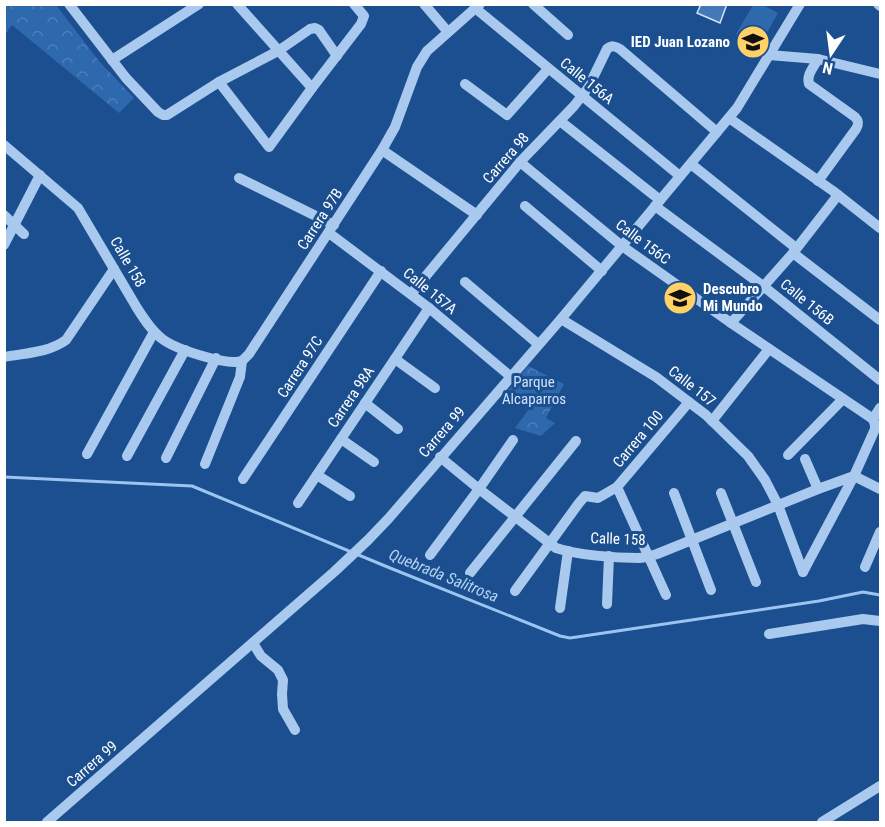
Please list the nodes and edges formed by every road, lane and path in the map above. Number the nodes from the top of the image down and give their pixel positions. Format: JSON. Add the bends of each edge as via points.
{"nodes":[{"id":1,"x":69,"y":4,"type":"edge"},
{"id":2,"x":199,"y":4,"type":"edge"},
{"id":3,"x":237,"y":4,"type":"edge"},
{"id":4,"x":424,"y":4,"type":"edge"},
{"id":5,"x":533,"y":4,"type":"edge"},
{"id":6,"x":800,"y":4,"type":"edge"},
{"id":7,"x":477,"y":6,"type":"edge"},
{"id":8,"x":357,"y":9,"type":"edge"},
{"id":9,"x":448,"y":32,"type":"junction"},
{"id":10,"x":568,"y":35,"type":"dead end"},
{"id":11,"x":278,"y":51,"type":"junction"},
{"id":12,"x":769,"y":55,"type":"junction"},
{"id":13,"x":337,"y":56,"type":"junction"},
{"id":14,"x":818,"y":59,"type":"junction"},
{"id":15,"x":112,"y":60,"type":"junction"},
{"id":16,"x":548,"y":69,"type":"junction"},
{"id":17,"x":880,"y":74,"type":"edge"},
{"id":18,"x":219,"y":82,"type":"junction"},
{"id":19,"x":465,"y":84,"type":"dead end"},
{"id":20,"x":312,"y":88,"type":"junction"},
{"id":21,"x":582,"y":96,"type":"junction"},
{"id":22,"x":729,"y":118,"type":"junction"},
{"id":23,"x":560,"y":121,"type":"junction"},
{"id":24,"x":717,"y":132,"type":"junction"},
{"id":25,"x":4,"y":145,"type":"edge"},
{"id":26,"x":382,"y":150,"type":"junction"},
{"id":27,"x":520,"y":162,"type":"junction"},
{"id":28,"x":690,"y":164,"type":"junction"},
{"id":29,"x":40,"y":175,"type":"junction"},
{"id":30,"x":680,"y":176,"type":"junction"},
{"id":31,"x":239,"y":178,"type":"dead end"},
{"id":32,"x":818,"y":180,"type":"junction"},
{"id":33,"x":838,"y":195,"type":"junction"},
{"id":34,"x":657,"y":203,"type":"junction"},
{"id":35,"x":525,"y":206,"type":"dead end"},
{"id":36,"x":4,"y":215,"type":"edge"},
{"id":37,"x":477,"y":215,"type":"junction"},
{"id":38,"x":15,"y":226,"type":"junction"},
{"id":39,"x":880,"y":228,"type":"edge"},
{"id":40,"x":332,"y":229,"type":"junction"},
{"id":41,"x":24,"y":234,"type":"dead end"},
{"id":42,"x":4,"y":245,"type":"edge"},
{"id":43,"x":622,"y":246,"type":"junction"},
{"id":44,"x":795,"y":251,"type":"junction"},
{"id":45,"x":114,"y":269,"type":"junction"},
{"id":46,"x":381,"y":271,"type":"junction"},
{"id":47,"x":602,"y":271,"type":"junction"},
{"id":48,"x":465,"y":282,"type":"dead end"},
{"id":49,"x":763,"y":286,"type":"junction"},
{"id":50,"x":411,"y":294,"type":"junction"},
{"id":51,"x":429,"y":308,"type":"junction"},
{"id":52,"x":561,"y":319,"type":"junction"},
{"id":53,"x":880,"y":320,"type":"edge"},
{"id":54,"x":731,"y":323,"type":"junction"},
{"id":55,"x":154,"y":332,"type":"junction"},
{"id":56,"x":538,"y":344,"type":"junction"},
{"id":57,"x":769,"y":349,"type":"junction"},
{"id":58,"x":185,"y":350,"type":"junction"},
{"id":59,"x":4,"y":357,"type":"edge"},
{"id":60,"x":216,"y":358,"type":"junction"},
{"id":61,"x":395,"y":359,"type":"junction"},
{"id":62,"x":242,"y":361,"type":"junction"},
{"id":63,"x":510,"y":376,"type":"junction"},
{"id":64,"x":880,"y":380,"type":"edge"},
{"id":65,"x":435,"y":388,"type":"dead end"},
{"id":66,"x":843,"y":399,"type":"junction"},
{"id":67,"x":689,"y":402,"type":"junction"},
{"id":68,"x":365,"y":403,"type":"junction"},
{"id":69,"x":880,"y":408,"type":"edge"},
{"id":70,"x":873,"y":419,"type":"junction"},
{"id":71,"x":712,"y":421,"type":"junction"},
{"id":72,"x":398,"y":429,"type":"dead end"},
{"id":73,"x":342,"y":439,"type":"junction"},
{"id":74,"x":513,"y":440,"type":"dead end"},
{"id":75,"x":576,"y":441,"type":"dead end"},
{"id":76,"x":87,"y":454,"type":"dead end"},
{"id":77,"x":788,"y":455,"type":"dead end"},
{"id":78,"x":127,"y":456,"type":"dead end"},
{"id":79,"x":440,"y":457,"type":"junction"},
{"id":80,"x":166,"y":458,"type":"dead end"},
{"id":81,"x":806,"y":459,"type":"dead end"},
{"id":82,"x":374,"y":462,"type":"dead end"},
{"id":83,"x":205,"y":464,"type":"dead end"},
{"id":84,"x":318,"y":475,"type":"junction"},
{"id":85,"x":854,"y":477,"type":"junction"},
{"id":86,"x":243,"y":479,"type":"dead end"},
{"id":87,"x":617,"y":487,"type":"junction"},
{"id":88,"x":479,"y":489,"type":"junction"},
{"id":89,"x":818,"y":489,"type":"junction"},
{"id":90,"x":880,"y":489,"type":"edge"},
{"id":91,"x":674,"y":493,"type":"dead end"},
{"id":92,"x":721,"y":493,"type":"dead end"},
{"id":93,"x":350,"y":496,"type":"dead end"},
{"id":94,"x":298,"y":503,"type":"dead end"},
{"id":95,"x":778,"y":505,"type":"junction"},
{"id":96,"x":515,"y":517,"type":"junction"},
{"id":97,"x":733,"y":523,"type":"junction"},
{"id":98,"x":880,"y":532,"type":"edge"},
{"id":99,"x":692,"y":540,"type":"junction"},
{"id":100,"x":549,"y":543,"type":"junction"},
{"id":101,"x":568,"y":551,"type":"junction"},
{"id":102,"x":430,"y":555,"type":"dead end"},
{"id":103,"x":609,"y":556,"type":"junction"},
{"id":104,"x":650,"y":556,"type":"junction"},
{"id":105,"x":865,"y":567,"type":"dead end"},
{"id":106,"x":470,"y":573,"type":"dead end"},
{"id":107,"x":756,"y":582,"type":"dead end"},
{"id":108,"x":711,"y":590,"type":"dead end"},
{"id":109,"x":515,"y":591,"type":"dead end"},
{"id":110,"x":666,"y":596,"type":"dead end"},
{"id":111,"x":607,"y":604,"type":"dead end"},
{"id":112,"x":560,"y":608,"type":"dead end"},
{"id":113,"x":880,"y":621,"type":"edge"},
{"id":114,"x":769,"y":634,"type":"dead end"},
{"id":115,"x":253,"y":643,"type":"junction"},
{"id":116,"x":295,"y":730,"type":"dead end"},
{"id":117,"x":880,"y":786,"type":"edge"},
{"id":118,"x":47,"y":822,"type":"edge"},
{"id":119,"x":822,"y":822,"type":"edge"}],
"edges":[{"from":1,"to":15,"type":"street"},
{"from":2,"to":15,"type":"street"},
{"from":3,"to":11,"type":"street"},
{"from":4,"to":9,"type":"street"},
{"from":5,"to":10,"type":"street"},
{"from":6,"to":12,"type":"street","name":"Carrera 99"},
{"from":7,"to":9,"type":"street","name":"Carrera 97B"},
{"from":7,"to":16,"type":"street","name":"Calle 156A"},
{"from":8,"to":13,"type":"street","via":[[364,16],[361,24]]},
{"from":9,"to":26,"type":"street","name":"Carrera 97B","via":[[427,51],[417,67],[395,127]]},
{"from":11,"to":13,"type":"street","via":[[315,28]]},
{"from":11,"to":18,"type":"street"},
{"from":11,"to":20,"type":"street"},
{"from":12,"to":14,"type":"street"},
{"from":12,"to":22,"type":"street","name":"Carrera 99"},
{"from":13,"to":20,"type":"street"},
{"from":14,"to":17,"type":"street"},
{"from":14,"to":32,"type":"street","via":[[809,75],[809,84],[859,124]]},
{"from":15,"to":18,"type":"street","via":[[163,115]]},
{"from":16,"to":19,"type":"street","via":[[507,115]]},
{"from":16,"to":21,"type":"street","name":"Calle 156A"},
{"from":18,"to":20,"type":"street","via":[[269,147]]},
{"from":21,"to":23,"type":"street","name":"Carrera 98"},
{"from":21,"to":24,"type":"street","name":"Carrera 98","via":[[607,49],[615,46]]},
{"from":21,"to":30,"type":"street","name":"Calle 156A"},
{"from":22,"to":24,"type":"street","name":"Carrera 99"},
{"from":22,"to":32,"type":"street"},
{"from":23,"to":27,"type":"street","name":"Carrera 98"},
{"from":23,"to":34,"type":"street","name":"Calle 156B"},
{"from":24,"to":28,"type":"street","name":"Carrera 99"},
{"from":25,"to":29,"type":"street","name":"Calle 158"},
{"from":26,"to":37,"type":"street"},
{"from":26,"to":40,"type":"street","name":"Carrera 97B"},
{"from":27,"to":37,"type":"street","name":"Carrera 98"},
{"from":27,"to":43,"type":"street","name":"Calle 156C"},
{"from":28,"to":30,"type":"street","name":"Carrera 99"},
{"from":28,"to":44,"type":"street"},
{"from":29,"to":38,"type":"street"},
{"from":29,"to":45,"type":"street","name":"Calle 158","via":[[78,208]]},
{"from":30,"to":34,"type":"street","name":"Carrera 99"},
{"from":31,"to":40,"type":"street","name":"Calle 157A"},
{"from":32,"to":33,"type":"street"},
{"from":33,"to":39,"type":"street"},
{"from":33,"to":44,"type":"street"},
{"from":34,"to":43,"type":"street","name":"Carrera 99"},
{"from":34,"to":49,"type":"street","name":"Calle 156B"},
{"from":35,"to":47,"type":"street"},
{"from":36,"to":38,"type":"street"},
{"from":37,"to":50,"type":"street","name":"Carrera 98"},
{"from":38,"to":41,"type":"street"},
{"from":38,"to":42,"type":"street"},
{"from":40,"to":46,"type":"street","name":"Calle 157A"},
{"from":40,"to":62,"type":"street","name":"Carrera 97B"},
{"from":43,"to":47,"type":"street","name":"Carrera 99"},
{"from":43,"to":54,"type":"street","name":"Calle 156C"},
{"from":44,"to":49,"type":"street"},
{"from":44,"to":53,"type":"street"},
{"from":45,"to":55,"type":"street","name":"Calle 158"},
{"from":45,"to":59,"type":"street","via":[[66,340],[47,350]]},
{"from":46,"to":50,"type":"street","name":"Calle 157A"},
{"from":46,"to":86,"type":"street","name":"Carrera 97C"},
{"from":47,"to":52,"type":"street","name":"Carrera 99"},
{"from":48,"to":56,"type":"street"},
{"from":49,"to":54,"type":"street"},
{"from":49,"to":64,"type":"street","name":"Calle 156B"},
{"from":50,"to":51,"type":"street","name":"Calle 157A"},
{"from":51,"to":61,"type":"street","name":"Carrera 98A"},
{"from":51,"to":63,"type":"street","name":"Calle 157A"},
{"from":52,"to":56,"type":"street","name":"Carrera 99"},
{"from":52,"to":67,"type":"street","name":"Calle 157","via":[[656,377]]},
{"from":54,"to":57,"type":"street","name":"Calle 156C"},
{"from":55,"to":58,"type":"street","name":"Calle 158"},
{"from":55,"to":76,"type":"street"},
{"from":56,"to":63,"type":"street","name":"Carrera 99"},
{"from":57,"to":66,"type":"street","name":"Calle 156C"},
{"from":57,"to":71,"type":"street"},
{"from":58,"to":60,"type":"street","name":"Calle 158"},
{"from":58,"to":78,"type":"street"},
{"from":60,"to":62,"type":"street","name":"Calle 158"},
{"from":60,"to":80,"type":"street"},
{"from":61,"to":65,"type":"street"},
{"from":61,"to":68,"type":"street","name":"Carrera 98A"},
{"from":62,"to":83,"type":"street","name":"Carrera 97B","via":[[240,377]]},
{"from":63,"to":79,"type":"street","name":"Carrera 99"},
{"from":66,"to":70,"type":"street","name":"Calle 156C"},
{"from":66,"to":77,"type":"street"},
{"from":67,"to":71,"type":"street","name":"Calle 157"},
{"from":67,"to":87,"type":"street","name":"Carrera 100"},
{"from":68,"to":72,"type":"street"},
{"from":68,"to":73,"type":"street","name":"Carrera 98A"},
{"from":69,"to":70,"type":"street"},
{"from":70,"to":85,"type":"street","via":[[875,429]]},
{"from":71,"to":95,"type":"street","name":"Calle 157","via":[[748,456]]},
{"from":73,"to":82,"type":"street"},
{"from":73,"to":84,"type":"street","name":"Carrera 98A"},
{"from":74,"to":88,"type":"street"},
{"from":75,"to":96,"type":"street"},
{"from":79,"to":88,"type":"street","name":"Calle 158"},
{"from":79,"to":115,"type":"street","name":"Carrera 99","via":[[368,540]]},
{"from":81,"to":89,"type":"street"},
{"from":84,"to":93,"type":"street"},
{"from":84,"to":94,"type":"street","name":"Carrera 98A"},
{"from":85,"to":89,"type":"street","name":"Calle 158"},
{"from":85,"to":90,"type":"street"},
{"from":85,"to":95,"type":"street","name":"Calle 157","via":[[803,572]]},
{"from":87,"to":100,"type":"street","via":[[598,498],[585,496]]},
{"from":87,"to":104,"type":"street","name":"Carrera 100"},
{"from":88,"to":96,"type":"street","name":"Calle 158"},
{"from":88,"to":102,"type":"street"},
{"from":89,"to":95,"type":"street","name":"Calle 158"},
{"from":91,"to":99,"type":"street"},
{"from":92,"to":97,"type":"street"},
{"from":95,"to":97,"type":"street","name":"Calle 158"},
{"from":96,"to":100,"type":"street","name":"Calle 158"},
{"from":96,"to":106,"type":"street"},
{"from":97,"to":99,"type":"street","name":"Calle 158"},
{"from":97,"to":107,"type":"street"},
{"from":98,"to":105,"type":"street"},
{"from":99,"to":104,"type":"street","name":"Calle 158"},
{"from":99,"to":108,"type":"street"},
{"from":100,"to":101,"type":"street","name":"Calle 158"},
{"from":100,"to":109,"type":"street"},
{"from":101,"to":103,"type":"street","name":"Calle 158"},
{"from":101,"to":112,"type":"street"},
{"from":103,"to":104,"type":"street","name":"Calle 158"},
{"from":103,"to":111,"type":"street"},
{"from":104,"to":110,"type":"street","name":"Carrera 100"},
{"from":113,"to":114,"type":"street","via":[[863,619]]},
{"from":115,"to":116,"type":"street","via":[[283,680],[284,709]]},
{"from":115,"to":118,"type":"street","name":"Carrera 99"},
{"from":117,"to":119,"type":"street"}]}
